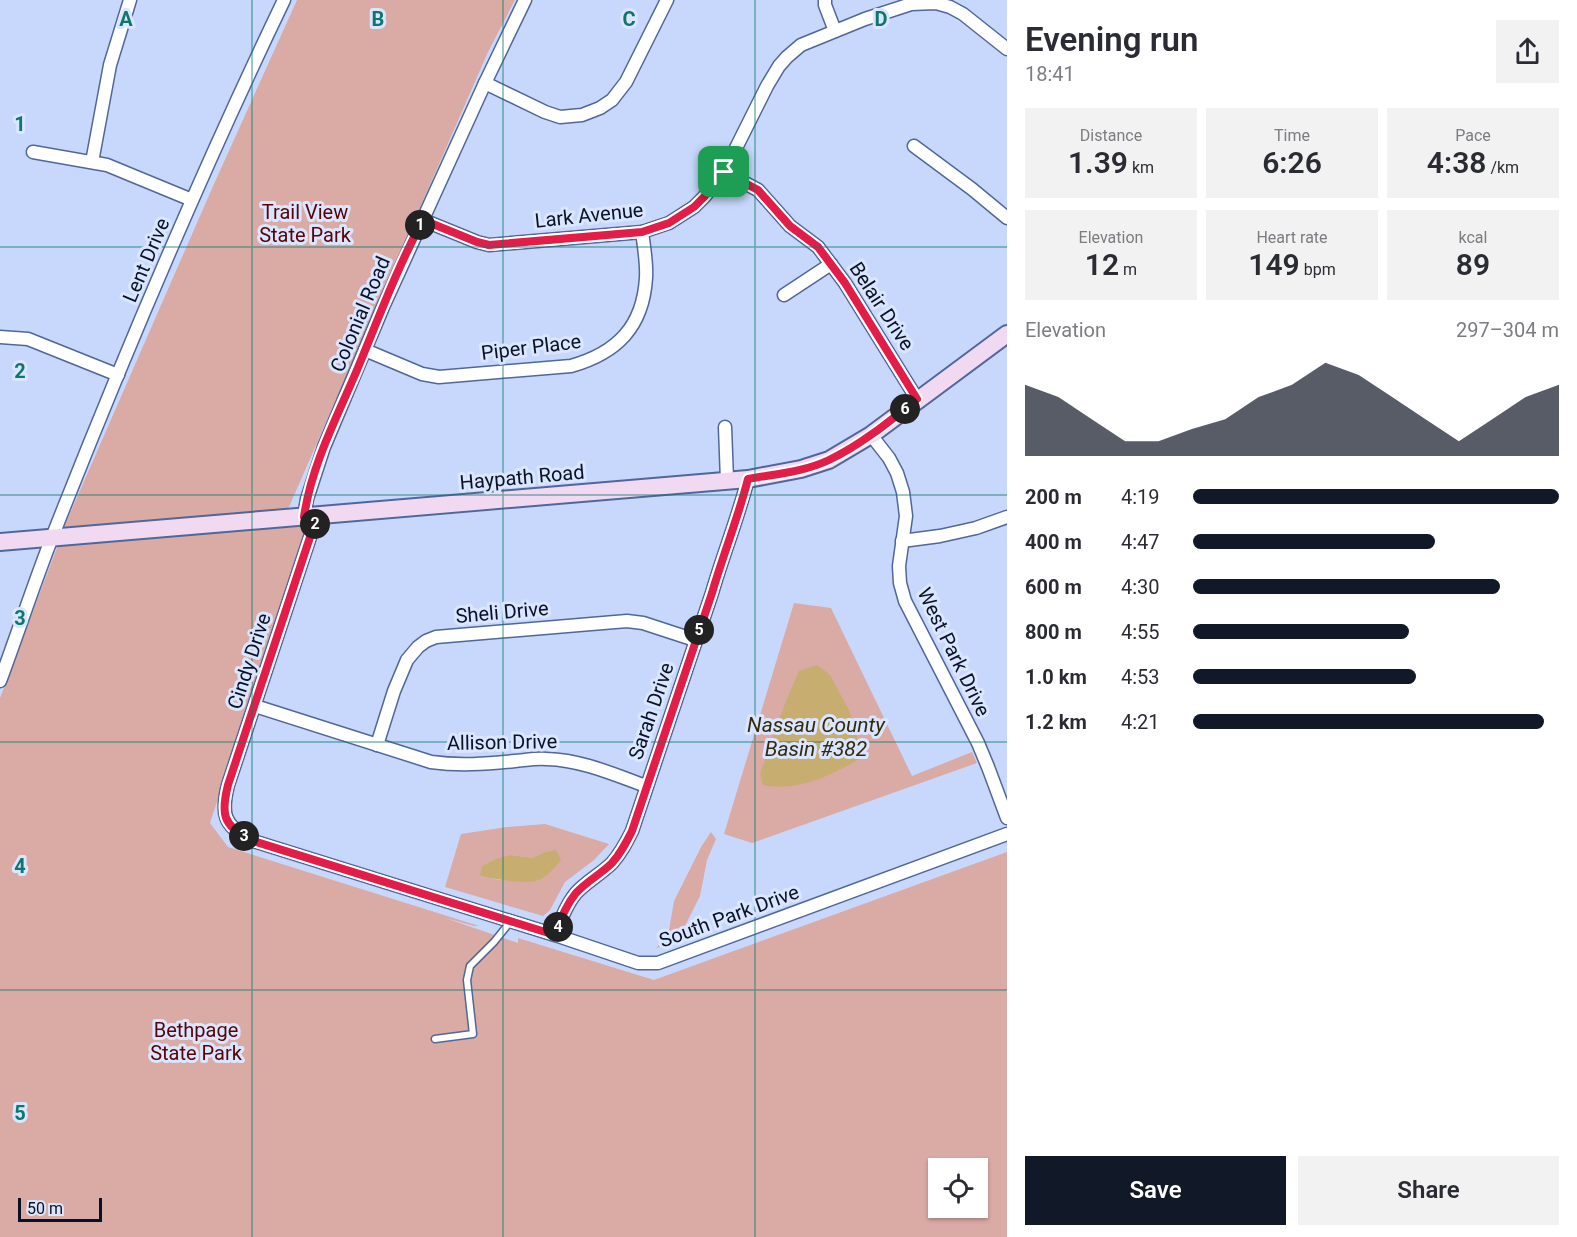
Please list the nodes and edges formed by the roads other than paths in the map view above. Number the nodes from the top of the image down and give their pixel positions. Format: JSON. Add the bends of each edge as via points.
{"nodes":[{"id":1,"x":130,"y":0,"type":"edge"},
{"id":2,"x":284,"y":0,"type":"edge"},
{"id":3,"x":525,"y":0,"type":"edge"},
{"id":4,"x":667,"y":0,"type":"edge"},
{"id":5,"x":825,"y":0,"type":"edge"},
{"id":6,"x":835,"y":31,"type":"junction"},
{"id":7,"x":1007,"y":49,"type":"edge"},
{"id":8,"x":485,"y":84,"type":"junction"},
{"id":9,"x":914,"y":146,"type":"dead end"},
{"id":10,"x":33,"y":152,"type":"dead end"},
{"id":11,"x":92,"y":162,"type":"junction"},
{"id":12,"x":724,"y":172,"type":"junction"},
{"id":13,"x":192,"y":200,"type":"junction"},
{"id":14,"x":1007,"y":218,"type":"edge"},
{"id":15,"x":423,"y":220,"type":"junction"},
{"id":16,"x":642,"y":232,"type":"junction"},
{"id":17,"x":831,"y":264,"type":"junction"},
{"id":18,"x":784,"y":295,"type":"dead end"},
{"id":19,"x":1007,"y":334,"type":"edge"},
{"id":20,"x":0,"y":337,"type":"edge"},
{"id":21,"x":365,"y":350,"type":"junction"},
{"id":22,"x":118,"y":375,"type":"junction"},
{"id":23,"x":917,"y":399,"type":"junction"},
{"id":24,"x":725,"y":427,"type":"dead end"},
{"id":25,"x":871,"y":435,"type":"junction"},
{"id":26,"x":748,"y":479,"type":"junction"},
{"id":27,"x":727,"y":480,"type":"junction"},
{"id":28,"x":311,"y":517,"type":"junction"},
{"id":29,"x":1007,"y":517,"type":"edge"},
{"id":30,"x":52,"y":538,"type":"junction"},
{"id":31,"x":902,"y":541,"type":"junction"},
{"id":32,"x":0,"y":542,"type":"edge"},
{"id":33,"x":695,"y":640,"type":"junction"},
{"id":34,"x":0,"y":681,"type":"edge"},
{"id":35,"x":255,"y":706,"type":"junction"},
{"id":36,"x":377,"y":745,"type":"junction"},
{"id":37,"x":646,"y":786,"type":"junction"},
{"id":38,"x":1007,"y":818,"type":"edge"},
{"id":39,"x":227,"y":819,"type":"joint"},
{"id":40,"x":1007,"y":834,"type":"edge"},
{"id":41,"x":510,"y":921,"type":"junction"},
{"id":42,"x":555,"y":935,"type":"junction"},
{"id":43,"x":435,"y":1039,"type":"dead end"}],
"edges":[{"from":1,"to":11,"type":"street","via":[[110,64]]},
{"from":2,"to":13,"type":"street","name":"Lent Drive"},
{"from":3,"to":8,"type":"street","name":"Colonial Road"},
{"from":4,"to":8,"type":"street","via":[[626,82],[612,100],[594,111],[560,117]]},
{"from":5,"to":6,"type":"street"},
{"from":6,"to":7,"type":"street","name":"Lark Avenue","via":[[911,4],[936,3],[963,14]]},
{"from":6,"to":12,"type":"street","name":"Lark Avenue","via":[[801,45],[779,66]]},
{"from":8,"to":15,"type":"street","name":"Colonial Road"},
{"from":9,"to":14,"type":"street"},
{"from":10,"to":11,"type":"street"},
{"from":11,"to":13,"type":"street"},
{"from":12,"to":16,"type":"street","name":"Lark Avenue","via":[[694,207],[669,223]]},
{"from":12,"to":17,"type":"street","name":"Belair Drive","via":[[758,190]]},
{"from":13,"to":22,"type":"street","name":"Lent Drive"},
{"from":15,"to":16,"type":"street","name":"Lark Avenue","via":[[489,245]]},
{"from":15,"to":21,"type":"street","name":"Colonial Road"},
{"from":16,"to":21,"type":"street","name":"Piper Place","via":[[646,275],[641,310],[620,341],[591,360],[571,366],[439,377],[422,374]]},
{"from":17,"to":18,"type":"street"},
{"from":17,"to":23,"type":"street","name":"Belair Drive"},
{"from":19,"to":23,"type":"street","name":"Haypath Road"},
{"from":20,"to":22,"type":"street","via":[[28,339]]},
{"from":21,"to":28,"type":"street","name":"Colonial Road","via":[[324,447],[307,499]]},
{"from":22,"to":30,"type":"street","name":"Lent Drive"},
{"from":23,"to":25,"type":"street","name":"Haypath Road"},
{"from":24,"to":27,"type":"street"},
{"from":25,"to":26,"type":"street","name":"Haypath Road","via":[[829,460]]},
{"from":25,"to":31,"type":"street","name":"West Park Drive","via":[[889,458],[903,492],[906,516]]},
{"from":26,"to":27,"type":"street","name":"Haypath Road"},
{"from":26,"to":33,"type":"street","name":"Sarah Drive"},
{"from":27,"to":28,"type":"street","name":"Haypath Road"},
{"from":28,"to":30,"type":"street","name":"Haypath Road"},
{"from":28,"to":35,"type":"street","name":"Cindy Drive"},
{"from":29,"to":31,"type":"street","via":[[967,530]]},
{"from":30,"to":32,"type":"street","name":"Haypath Road"},
{"from":30,"to":34,"type":"street","name":"Lent Drive"},
{"from":31,"to":38,"type":"street","name":"West Park Drive","via":[[899,567],[905,601],[978,743]]},
{"from":33,"to":36,"type":"street","name":"Sheli Drive","via":[[627,621],[436,637],[418,647],[407,660]]},
{"from":33,"to":37,"type":"street","name":"Sarah Drive"},
{"from":35,"to":36,"type":"street","name":"Allison Drive"},
{"from":35,"to":39,"type":"street","name":"Cindy Drive","via":[[228,785],[224,804]]},
{"from":36,"to":37,"type":"street","name":"Allison Drive","via":[[450,765],[566,760]]},
{"from":37,"to":42,"type":"street","name":"Sarah Drive","via":[[622,851],[574,895]]},
{"from":39,"to":41,"type":"street","name":"South Park Drive","via":[[250,840]]},
{"from":40,"to":42,"type":"street","name":"South Park Drive","via":[[658,963],[638,963]]},
{"from":41,"to":42,"type":"street","name":"South Park Drive"},
{"from":41,"to":43,"type":"lane","via":[[470,966],[467,980],[473,1034]]}]}
